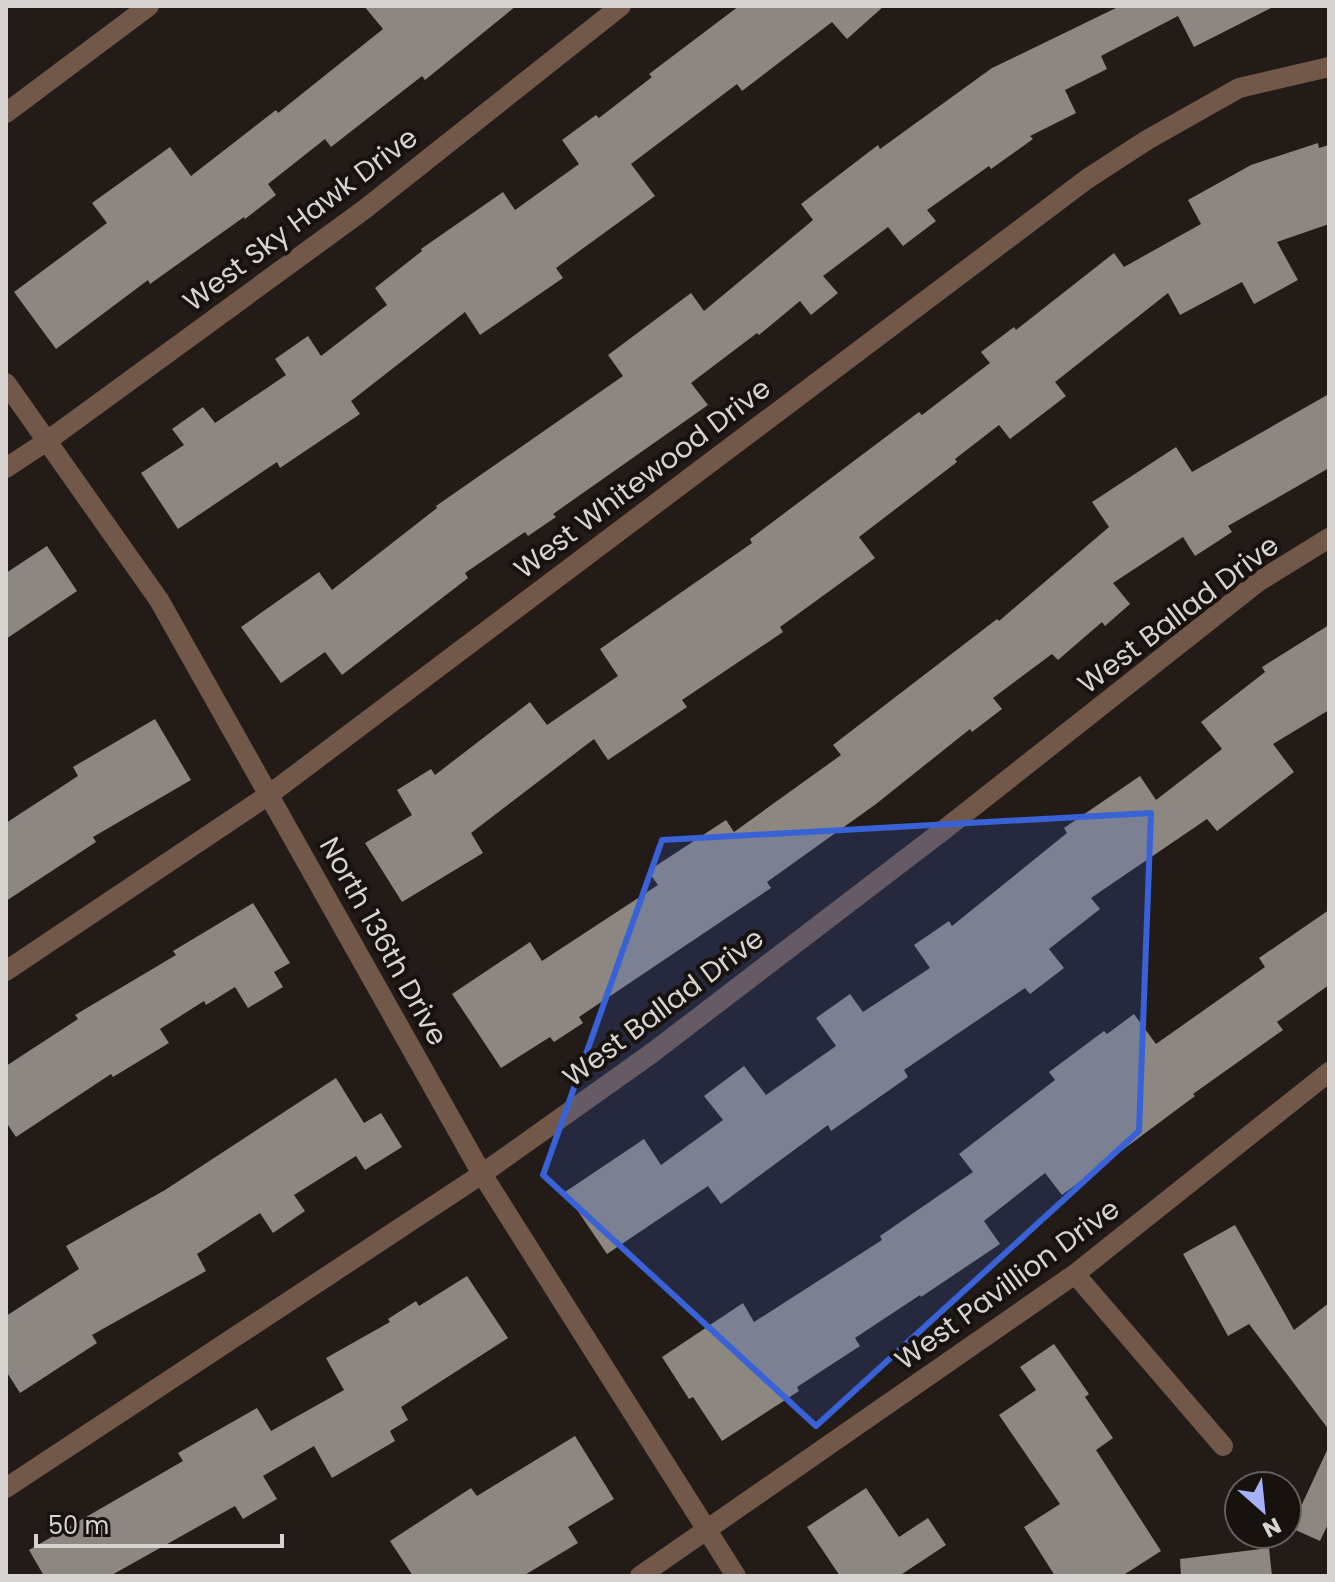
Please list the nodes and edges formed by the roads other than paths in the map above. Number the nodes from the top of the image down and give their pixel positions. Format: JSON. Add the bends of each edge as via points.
{"nodes":[{"id":1,"x":149,"y":6,"type":"edge"},
{"id":2,"x":621,"y":6,"type":"edge"},
{"id":3,"x":1329,"y":67,"type":"edge"},
{"id":4,"x":6,"y":113,"type":"edge"},
{"id":5,"x":6,"y":383,"type":"edge"},
{"id":6,"x":47,"y":441,"type":"junction"},
{"id":7,"x":6,"y":468,"type":"edge"},
{"id":8,"x":1329,"y":538,"type":"edge"},
{"id":9,"x":270,"y":794,"type":"junction"},
{"id":10,"x":6,"y":971,"type":"edge"},
{"id":11,"x":1329,"y":1072,"type":"edge"},
{"id":12,"x":482,"y":1174,"type":"junction"},
{"id":13,"x":1075,"y":1274,"type":"junction"},
{"id":14,"x":1223,"y":1446,"type":"dead end"},
{"id":15,"x":6,"y":1488,"type":"edge"},
{"id":16,"x":710,"y":1530,"type":"junction"},
{"id":17,"x":640,"y":1576,"type":"edge"},
{"id":18,"x":736,"y":1576,"type":"edge"}],
"edges":[{"from":1,"to":4,"type":"street"},
{"from":2,"to":6,"type":"street","name":"West Sky Hawk Drive","via":[[365,209]]},
{"from":3,"to":9,"type":"street","name":"West Whitewood Drive","via":[[1239,88],[1087,179]]},
{"from":5,"to":6,"type":"street","name":"North 136th Drive"},
{"from":6,"to":7,"type":"street","name":"West Sky Hawk Drive"},
{"from":6,"to":9,"type":"street","name":"North 136th Drive","via":[[159,600]]},
{"from":8,"to":12,"type":"street","name":"West Ballad Drive","via":[[1258,582],[701,1016]]},
{"from":9,"to":10,"type":"street","name":"West Whitewood Drive"},
{"from":9,"to":12,"type":"street","name":"North 136th Drive"},
{"from":11,"to":13,"type":"street","name":"West Pavillion Drive"},
{"from":12,"to":15,"type":"street","name":"West Ballad Drive"},
{"from":12,"to":16,"type":"street","name":"North 136th Drive"},
{"from":13,"to":14,"type":"street"},
{"from":13,"to":16,"type":"street","name":"West Pavillion Drive"},
{"from":16,"to":17,"type":"street","name":"West Pavillion Drive"},
{"from":16,"to":18,"type":"street"}]}
